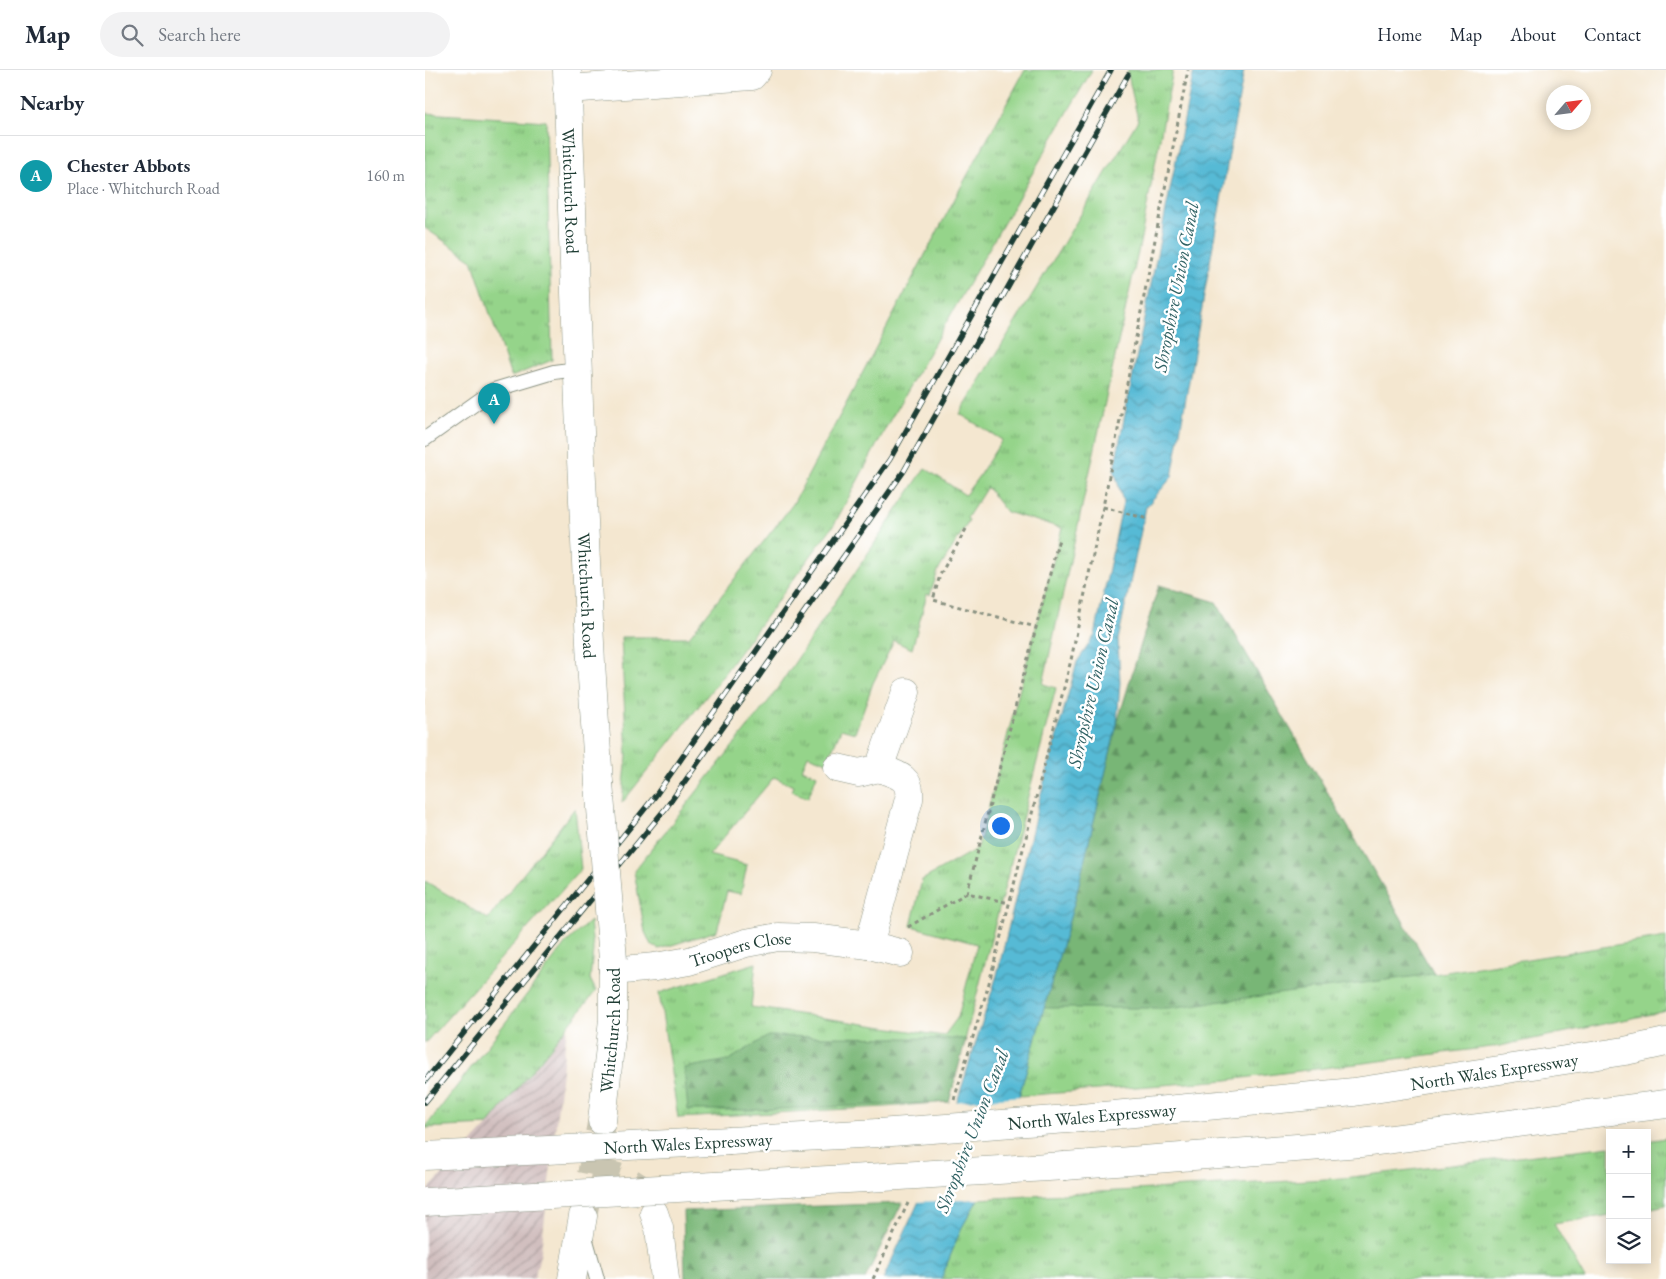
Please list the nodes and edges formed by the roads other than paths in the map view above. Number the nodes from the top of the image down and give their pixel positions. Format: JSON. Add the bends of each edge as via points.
{"nodes":[{"id":1,"x":757,"y":70,"type":"edge"},
{"id":2,"x":567,"y":80,"type":"edge"},
{"id":3,"x":577,"y":370,"type":"junction"},
{"id":4,"x":425,"y":439,"type":"edge"},
{"id":5,"x":905,"y":692,"type":"dead end"},
{"id":6,"x":837,"y":768,"type":"dead end"},
{"id":7,"x":879,"y":768,"type":"junction"},
{"id":8,"x":613,"y":965,"type":"junction"},
{"id":9,"x":1666,"y":1042,"type":"edge"},
{"id":10,"x":1666,"y":1104,"type":"edge"},
{"id":11,"x":602,"y":1121,"type":"tunnel mouth"},
{"id":12,"x":425,"y":1156,"type":"edge"},
{"id":13,"x":425,"y":1202,"type":"edge"},
{"id":14,"x":654,"y":1213,"type":"tunnel mouth"},
{"id":15,"x":582,"y":1220,"type":"joint"},
{"id":16,"x":572,"y":1279,"type":"edge"},
{"id":17,"x":597,"y":1279,"type":"edge"},
{"id":18,"x":665,"y":1279,"type":"edge"}],
"edges":[{"from":1,"to":2,"type":"main road","via":[[752,76]]},
{"from":2,"to":3,"type":"main road","name":"Whitchurch Road"},
{"from":3,"to":4,"type":"lane","via":[[554,372],[494,390]]},
{"from":3,"to":8,"type":"main road","name":"Whitchurch Road","bridge":true,"via":[[591,662]]},
{"from":5,"to":7,"type":"main road"},
{"from":6,"to":7,"type":"main road","via":[[859,773]]},
{"from":7,"to":8,"type":"main road","name":"Troopers Close","via":[[904,779],[911,791],[882,948],[813,938],[778,937],[655,968]]},
{"from":8,"to":11,"type":"main road","name":"Whitchurch Road","via":[[613,1019]]},
{"from":9,"to":12,"type":"main road","name":"North Wales Expressway","bridge":true,"via":[[1354,1092],[1082,1118],[878,1133]]},
{"from":10,"to":13,"type":"main road","bridge":true,"via":[[1361,1144],[1065,1166]]},
{"from":14,"to":18,"type":"main road"},
{"from":15,"to":16,"type":"main road"},
{"from":15,"to":17,"type":"lane"}]}
